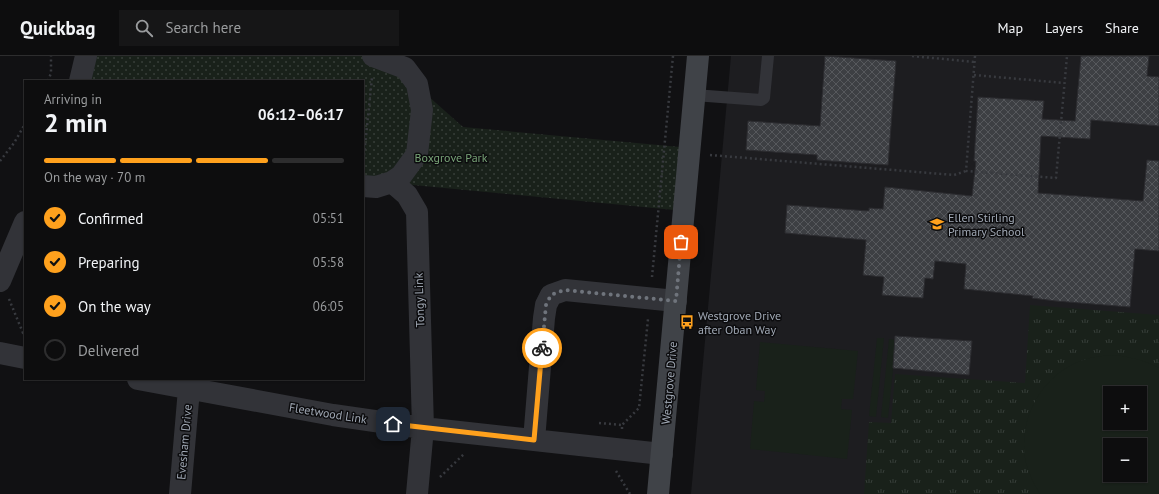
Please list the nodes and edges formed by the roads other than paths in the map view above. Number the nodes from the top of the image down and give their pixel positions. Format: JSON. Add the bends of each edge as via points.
{"nodes":[{"id":1,"x":86,"y":56,"type":"edge"},
{"id":2,"x":374,"y":56,"type":"edge"},
{"id":3,"x":698,"y":56,"type":"edge"},
{"id":4,"x":768,"y":56,"type":"edge"},
{"id":5,"x":411,"y":62,"type":"edge"},
{"id":6,"x":80,"y":80,"type":"edge"},
{"id":7,"x":694,"y":95,"type":"junction"},
{"id":8,"x":392,"y":182,"type":"junction"},
{"id":9,"x":364,"y":186,"type":"edge"},
{"id":10,"x":24,"y":224,"type":"edge"},
{"id":11,"x":0,"y":282,"type":"edge"},
{"id":12,"x":676,"y":301,"type":"junction"},
{"id":13,"x":0,"y":353,"type":"edge"},
{"id":14,"x":24,"y":358,"type":"edge"},
{"id":15,"x":143,"y":380,"type":"edge"},
{"id":16,"x":189,"y":389,"type":"junction"},
{"id":17,"x":423,"y":428,"type":"junction"},
{"id":18,"x":534,"y":440,"type":"junction"},
{"id":19,"x":662,"y":454,"type":"junction"},
{"id":20,"x":418,"y":486,"type":"edge"},
{"id":21,"x":180,"y":494,"type":"edge"},
{"id":22,"x":658,"y":494,"type":"edge"}],
"edges":[{"from":1,"to":6,"type":"street"},
{"from":2,"to":5,"type":"street"},
{"from":3,"to":7,"type":"street","name":"Westgrove Drive"},
{"from":4,"to":7,"type":"lane","via":[[764,98],[761,100]]},
{"from":5,"to":8,"type":"street","via":[[422,110],[417,154],[401,176]]},
{"from":7,"to":12,"type":"street","name":"Westgrove Drive"},
{"from":8,"to":9,"type":"street","via":[[376,187]]},
{"from":8,"to":17,"type":"street","name":"Tongy Link","via":[[407,195],[417,212]]},
{"from":10,"to":11,"type":"street"},
{"from":12,"to":18,"type":"street","via":[[564,290],[551,295],[544,318]]},
{"from":12,"to":19,"type":"street","name":"Westgrove Drive"},
{"from":13,"to":14,"type":"street"},
{"from":15,"to":16,"type":"street","name":"Fleetwood Link"},
{"from":16,"to":17,"type":"street","name":"Fleetwood Link"},
{"from":16,"to":21,"type":"street","name":"Evesham Drive"},
{"from":17,"to":18,"type":"street","name":"Fleetwood Link"},
{"from":17,"to":20,"type":"street","name":"Tongy Link"},
{"from":18,"to":19,"type":"street","name":"Fleetwood Link"},
{"from":19,"to":22,"type":"street","name":"Westgrove Drive"}]}
